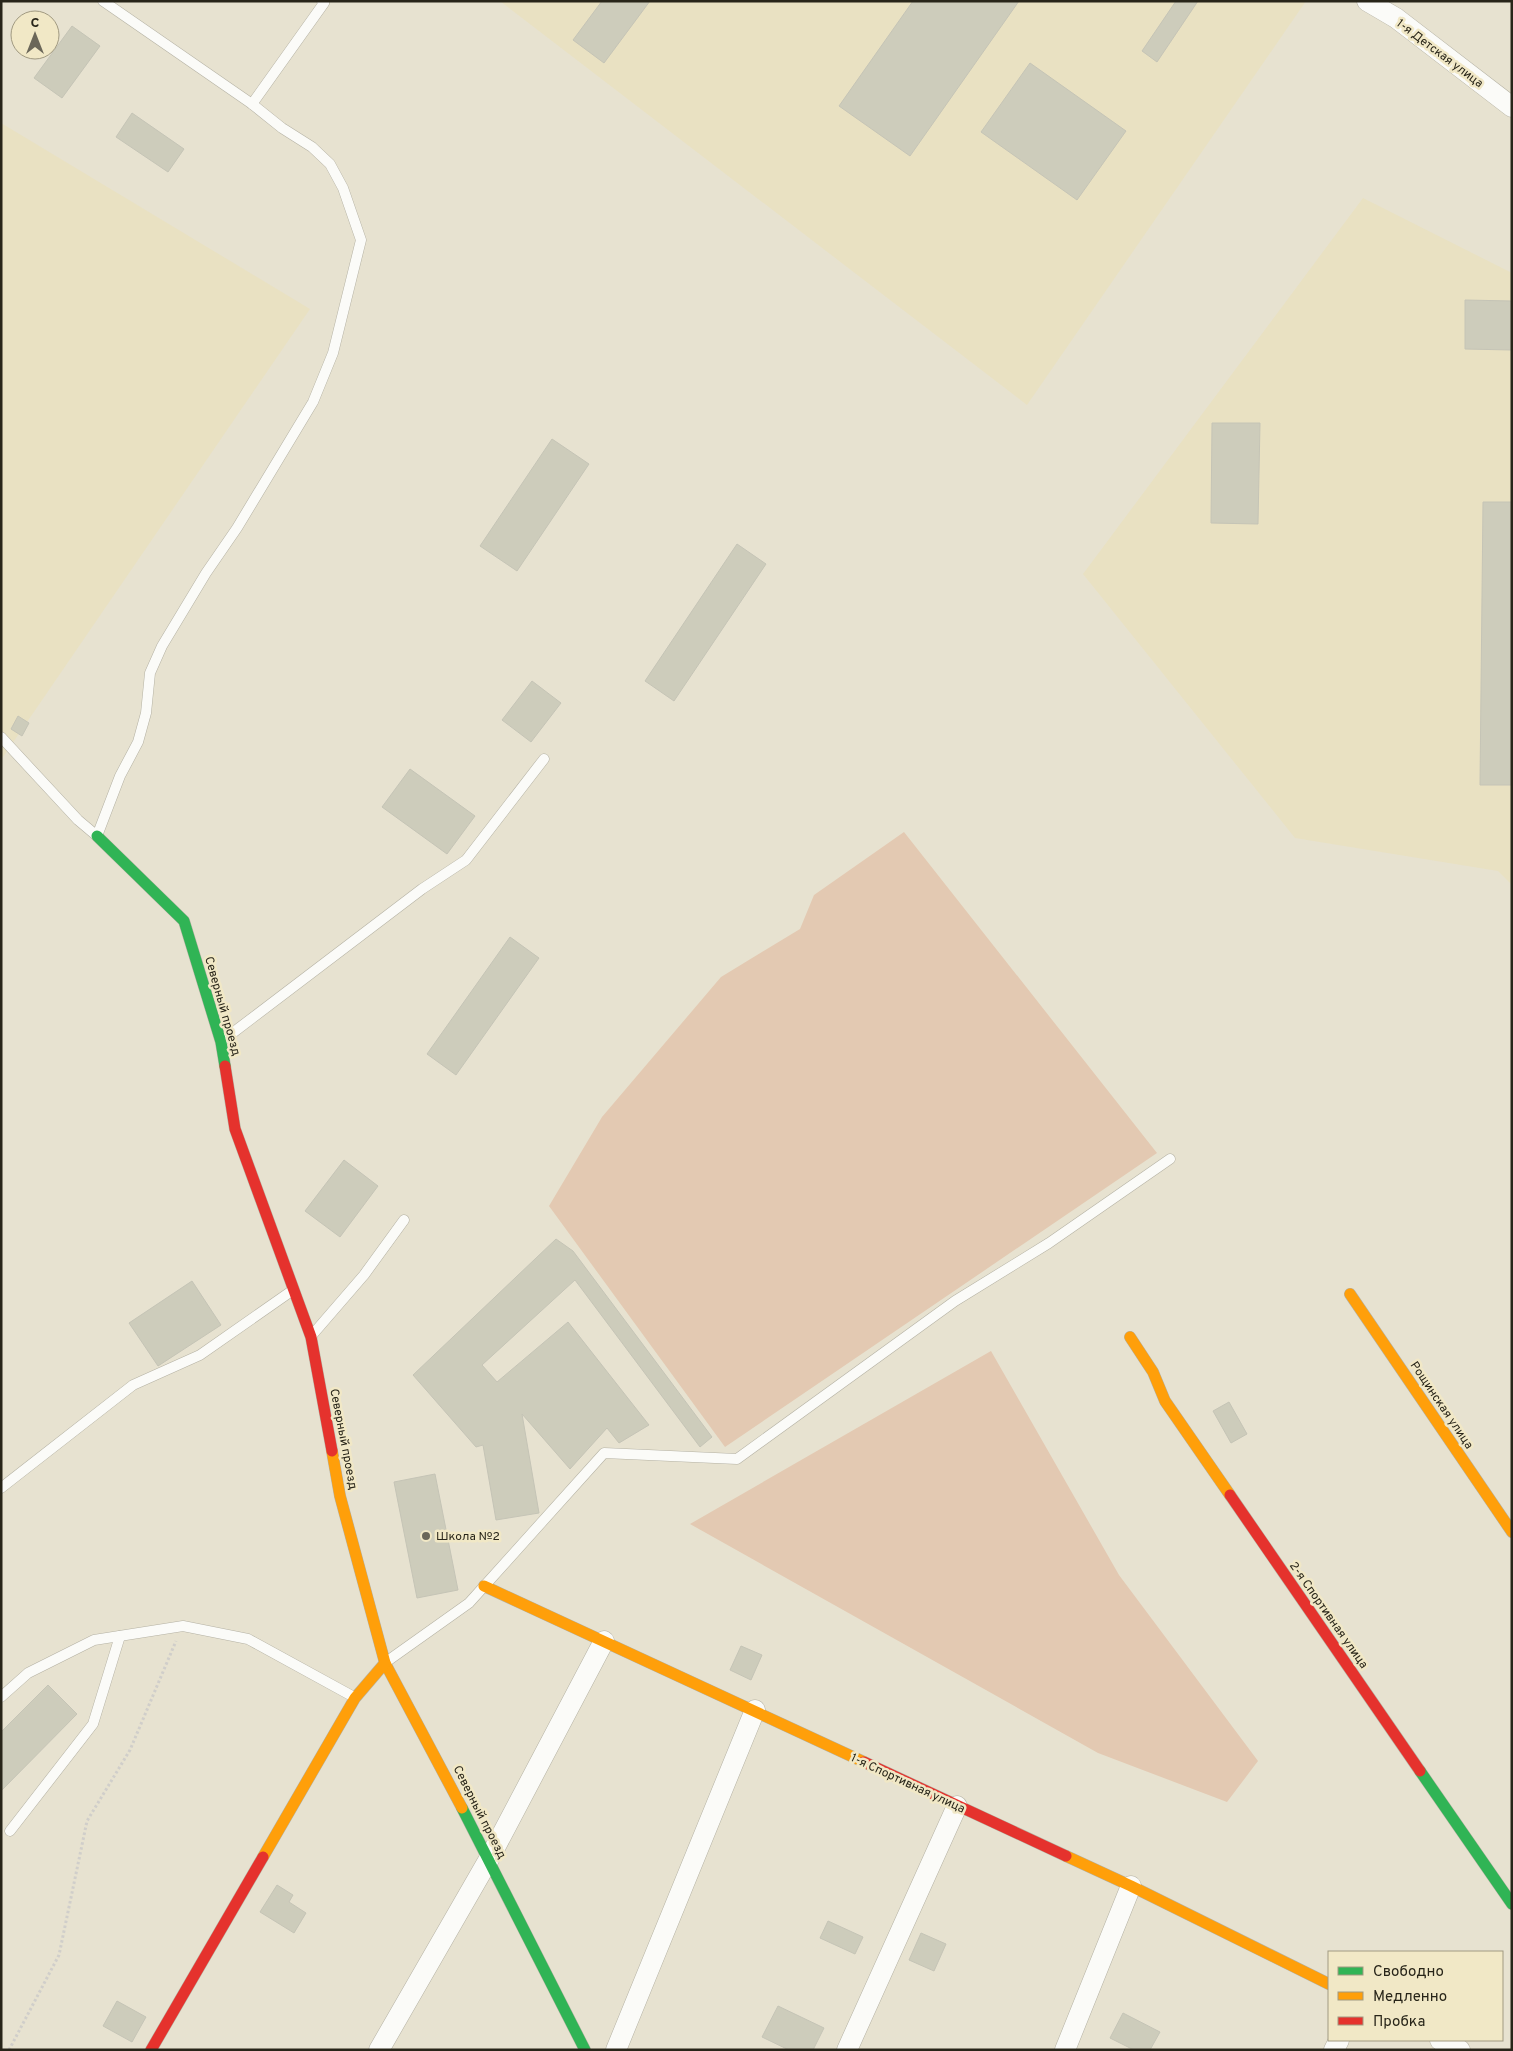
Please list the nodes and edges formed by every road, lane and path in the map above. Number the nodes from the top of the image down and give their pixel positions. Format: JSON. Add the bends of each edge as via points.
{"nodes":[{"id":1,"x":103,"y":1,"type":"edge"},
{"id":2,"x":322,"y":1,"type":"edge"},
{"id":3,"x":1367,"y":1,"type":"edge"},
{"id":4,"x":252,"y":104,"type":"junction"},
{"id":5,"x":1512,"y":107,"type":"edge"},
{"id":6,"x":1,"y":737,"type":"edge"},
{"id":7,"x":544,"y":759,"type":"dead end"},
{"id":8,"x":97,"y":836,"type":"junction"},
{"id":9,"x":221,"y":1042,"type":"junction"},
{"id":10,"x":1170,"y":1159,"type":"dead end"},
{"id":11,"x":404,"y":1220,"type":"dead end"},
{"id":12,"x":293,"y":1289,"type":"junction"},
{"id":13,"x":1350,"y":1294,"type":"dead end"},
{"id":14,"x":311,"y":1337,"type":"junction"},
{"id":15,"x":1130,"y":1337,"type":"dead end"},
{"id":16,"x":1,"y":1488,"type":"edge"},
{"id":17,"x":1512,"y":1532,"type":"edge"},
{"id":18,"x":484,"y":1586,"type":"junction"},
{"id":19,"x":183,"y":1626,"type":"junction"},
{"id":20,"x":120,"y":1636,"type":"junction"},
{"id":21,"x":604,"y":1641,"type":"junction"},
{"id":22,"x":385,"y":1663,"type":"junction"},
{"id":23,"x":1,"y":1697,"type":"edge"},
{"id":24,"x":355,"y":1698,"type":"junction"},
{"id":25,"x":755,"y":1710,"type":"junction"},
{"id":26,"x":957,"y":1806,"type":"junction"},
{"id":27,"x":10,"y":1831,"type":"dead end"},
{"id":28,"x":489,"y":1859,"type":"junction"},
{"id":29,"x":1131,"y":1886,"type":"junction"},
{"id":30,"x":1512,"y":1904,"type":"edge"},
{"id":31,"x":1328,"y":1984,"type":"edge"},
{"id":32,"x":1442,"y":2041,"type":"edge"},
{"id":33,"x":9,"y":2050,"type":"edge"},
{"id":34,"x":151,"y":2050,"type":"edge"},
{"id":35,"x":379,"y":2050,"type":"edge"},
{"id":36,"x":585,"y":2050,"type":"edge"},
{"id":37,"x":616,"y":2050,"type":"edge"},
{"id":38,"x":847,"y":2050,"type":"edge"},
{"id":39,"x":1064,"y":2050,"type":"edge"},
{"id":40,"x":1460,"y":2050,"type":"edge"}],
"edges":[{"from":1,"to":4,"type":"lane"},
{"from":2,"to":4,"type":"lane","via":[[324,3]]},
{"from":3,"to":5,"type":"street","name":"1-я Детская улица","via":[[1396,18]]},
{"from":4,"to":8,"type":"lane","via":[[330,164],[343,188],[361,240],[333,353],[313,402],[162,646],[150,673],[146,713],[138,742],[120,776]]},
{"from":6,"to":8,"type":"lane","via":[[78,820]]},
{"from":7,"to":9,"type":"lane","via":[[466,860],[422,889]]},
{"from":8,"to":9,"type":"street","name":"Северный проезд","via":[[184,921]]},
{"from":9,"to":12,"type":"street","name":"Северный проезд","via":[[235,1130]]},
{"from":10,"to":18,"type":"lane","via":[[1049,1243],[955,1301],[737,1459],[604,1453]]},
{"from":11,"to":14,"type":"lane","via":[[364,1275]]},
{"from":12,"to":14,"type":"street","name":"Северный проезд"},
{"from":12,"to":16,"type":"lane","via":[[200,1354],[133,1385]]},
{"from":13,"to":17,"type":"street","name":"Рощинская улица"},
{"from":14,"to":22,"type":"street","name":"Северный проезд","via":[[340,1496]]},
{"from":15,"to":30,"type":"street","name":"2-я Спортивная улица","via":[[1153,1372],[1165,1401]]},
{"from":18,"to":21,"type":"street","name":"1-я Спортивная улица"},
{"from":18,"to":22,"type":"lane","via":[[470,1603]]},
{"from":19,"to":20,"type":"lane"},
{"from":19,"to":24,"type":"lane","via":[[248,1639]]},
{"from":19,"to":33,"type":"path","via":[[130,1750],[87,1821],[59,1955]]},
{"from":20,"to":23,"type":"lane","via":[[94,1640],[28,1672]]},
{"from":20,"to":27,"type":"lane","via":[[93,1724]]},
{"from":21,"to":25,"type":"street","name":"1-я Спортивная улица"},
{"from":21,"to":28,"type":"street"},
{"from":22,"to":24,"type":"street"},
{"from":22,"to":28,"type":"street","name":"Северный проезд"},
{"from":24,"to":34,"type":"street"},
{"from":25,"to":26,"type":"street","name":"1-я Спортивная улица"},
{"from":25,"to":37,"type":"street"},
{"from":26,"to":29,"type":"street","name":"1-я Спортивная улица"},
{"from":26,"to":38,"type":"street"},
{"from":28,"to":35,"type":"street"},
{"from":28,"to":36,"type":"street","name":"Северный проезд"},
{"from":29,"to":31,"type":"street","name":"1-я Спортивная улица"},
{"from":29,"to":39,"type":"street"},
{"from":32,"to":40,"type":"street"}]}
